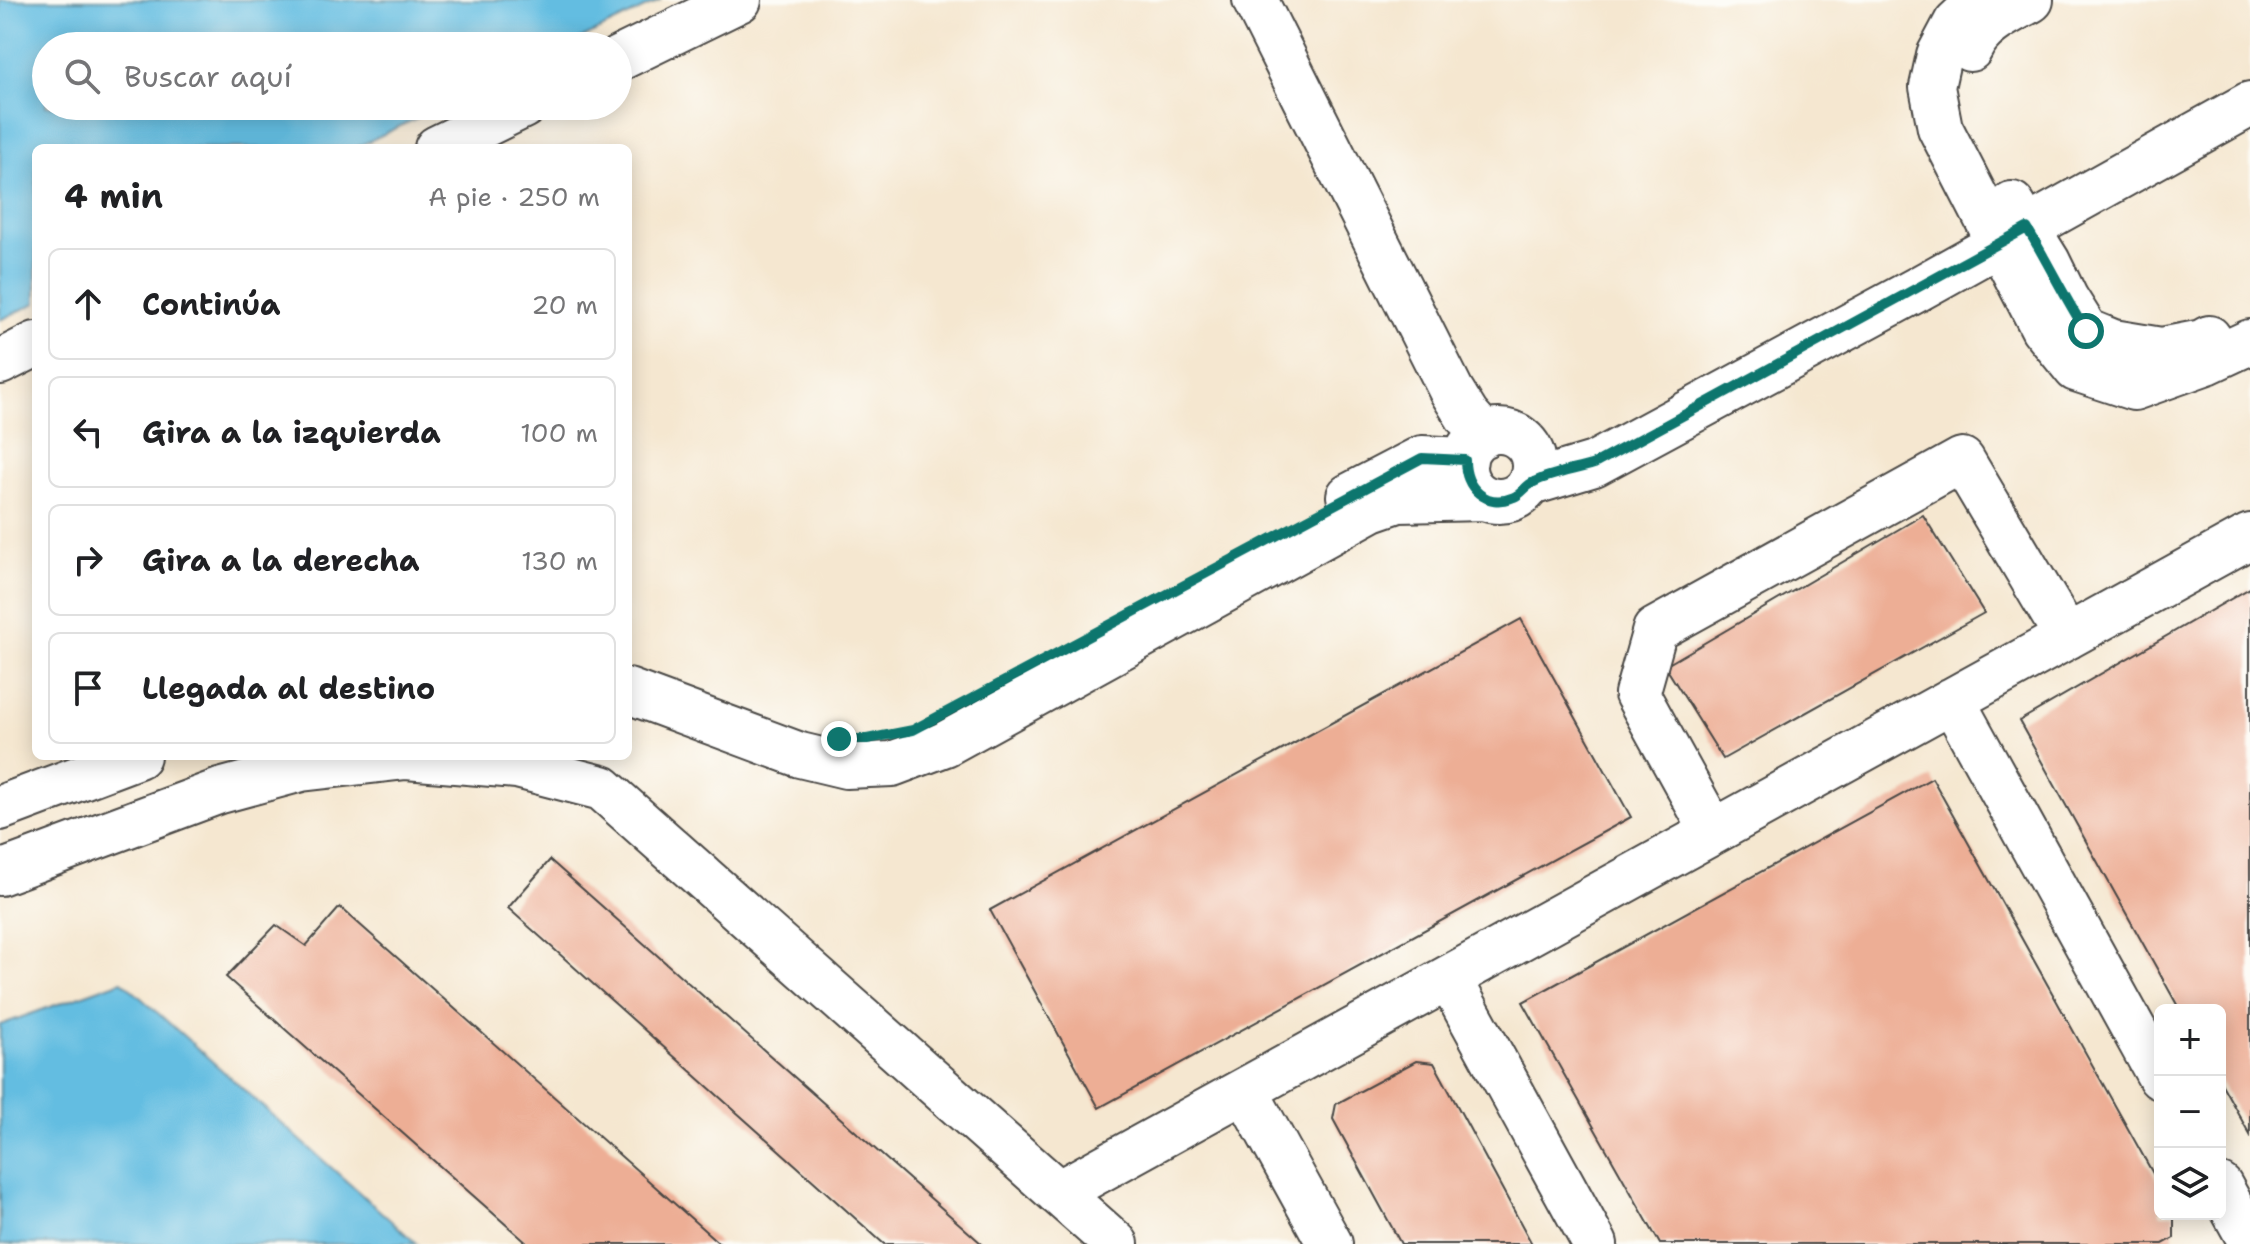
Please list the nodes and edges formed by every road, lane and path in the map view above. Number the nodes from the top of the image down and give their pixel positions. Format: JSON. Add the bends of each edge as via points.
{"nodes":[{"id":1,"x":739,"y":0,"type":"edge"},
{"id":2,"x":1255,"y":0,"type":"edge"},
{"id":3,"x":1984,"y":0,"type":"edge"},
{"id":4,"x":2031,"y":0,"type":"edge"},
{"id":5,"x":632,"y":52,"type":"edge"},
{"id":6,"x":2250,"y":104,"type":"edge"},
{"id":7,"x":494,"y":120,"type":"edge"},
{"id":8,"x":445,"y":144,"type":"edge"},
{"id":9,"x":2013,"y":236,"type":"junction"},
{"id":10,"x":2250,"y":316,"type":"edge"},
{"id":11,"x":2250,"y":342,"type":"edge"},
{"id":12,"x":32,"y":346,"type":"edge"},
{"id":13,"x":0,"y":362,"type":"edge"},
{"id":14,"x":1478,"y":464,"type":"junction"},
{"id":15,"x":1531,"y":483,"type":"junction"},
{"id":16,"x":2250,"y":536,"type":"edge"},
{"id":17,"x":2067,"y":637,"type":"junction"},
{"id":18,"x":632,"y":665,"type":"edge"},
{"id":19,"x":632,"y":692,"type":"edge"},
{"id":20,"x":1952,"y":700,"type":"junction"},
{"id":21,"x":58,"y":760,"type":"edge"},
{"id":22,"x":127,"y":760,"type":"edge"},
{"id":23,"x":380,"y":760,"type":"edge"},
{"id":24,"x":443,"y":760,"type":"edge"},
{"id":25,"x":0,"y":782,"type":"edge"},
{"id":26,"x":0,"y":808,"type":"edge"},
{"id":27,"x":1713,"y":832,"type":"junction"},
{"id":28,"x":0,"y":873,"type":"edge"},
{"id":29,"x":1449,"y":978,"type":"junction"},
{"id":30,"x":2159,"y":1076,"type":"edge"},
{"id":31,"x":1245,"y":1090,"type":"junction"},
{"id":32,"x":1058,"y":1193,"type":"junction"},
{"id":33,"x":2226,"y":1197,"type":"edge"},
{"id":34,"x":2250,"y":1240,"type":"edge"},
{"id":35,"x":1116,"y":1244,"type":"edge"},
{"id":36,"x":1330,"y":1244,"type":"edge"},
{"id":37,"x":1595,"y":1244,"type":"edge"}],
"edges":[{"from":1,"to":5,"type":"lane"},
{"from":2,"to":14,"type":"lane","via":[[1467,416]]},
{"from":3,"to":9,"type":"lane","via":[[1956,23],[1939,55],[1932,87],[1940,128]]},
{"from":4,"to":9,"type":"lane","via":[[1987,25],[1961,68],[1964,109],[2012,203]]},
{"from":6,"to":9,"type":"lane"},
{"from":7,"to":8,"type":"lane"},
{"from":9,"to":10,"type":"lane","via":[[2048,262],[2086,331],[2113,342],[2161,350],[2202,342]]},
{"from":9,"to":11,"type":"lane","via":[[2043,328],[2076,369],[2134,388]]},
{"from":9,"to":15,"type":"lane","via":[[1594,464]]},
{"from":12,"to":13,"type":"lane"},
{"from":14,"to":15,"type":"lane","via":[[1502,501],[1518,496]]},
{"from":14,"to":15,"type":"lane","via":[[1500,431],[1515,435],[1533,457]]},
{"from":14,"to":18,"type":"lane","via":[[1422,458],[913,730],[839,739]]},
{"from":14,"to":19,"type":"lane","via":[[1372,509],[945,744],[892,764],[846,766],[800,755]]},
{"from":16,"to":17,"type":"lane"},
{"from":17,"to":20,"type":"lane"},
{"from":17,"to":27,"type":"lane","via":[[1962,460],[1655,630],[1637,694]]},
{"from":20,"to":27,"type":"lane"},
{"from":20,"to":30,"type":"lane"},
{"from":21,"to":25,"type":"lane"},
{"from":22,"to":26,"type":"lane"},
{"from":23,"to":28,"type":"lane","via":[[301,769],[220,791]]},
{"from":24,"to":32,"type":"lane","via":[[517,766],[602,788]]},
{"from":27,"to":29,"type":"lane"},
{"from":29,"to":31,"type":"lane"},
{"from":29,"to":37,"type":"lane"},
{"from":31,"to":32,"type":"lane"},
{"from":31,"to":36,"type":"lane"},
{"from":32,"to":35,"type":"lane"},
{"from":33,"to":34,"type":"lane"}]}
